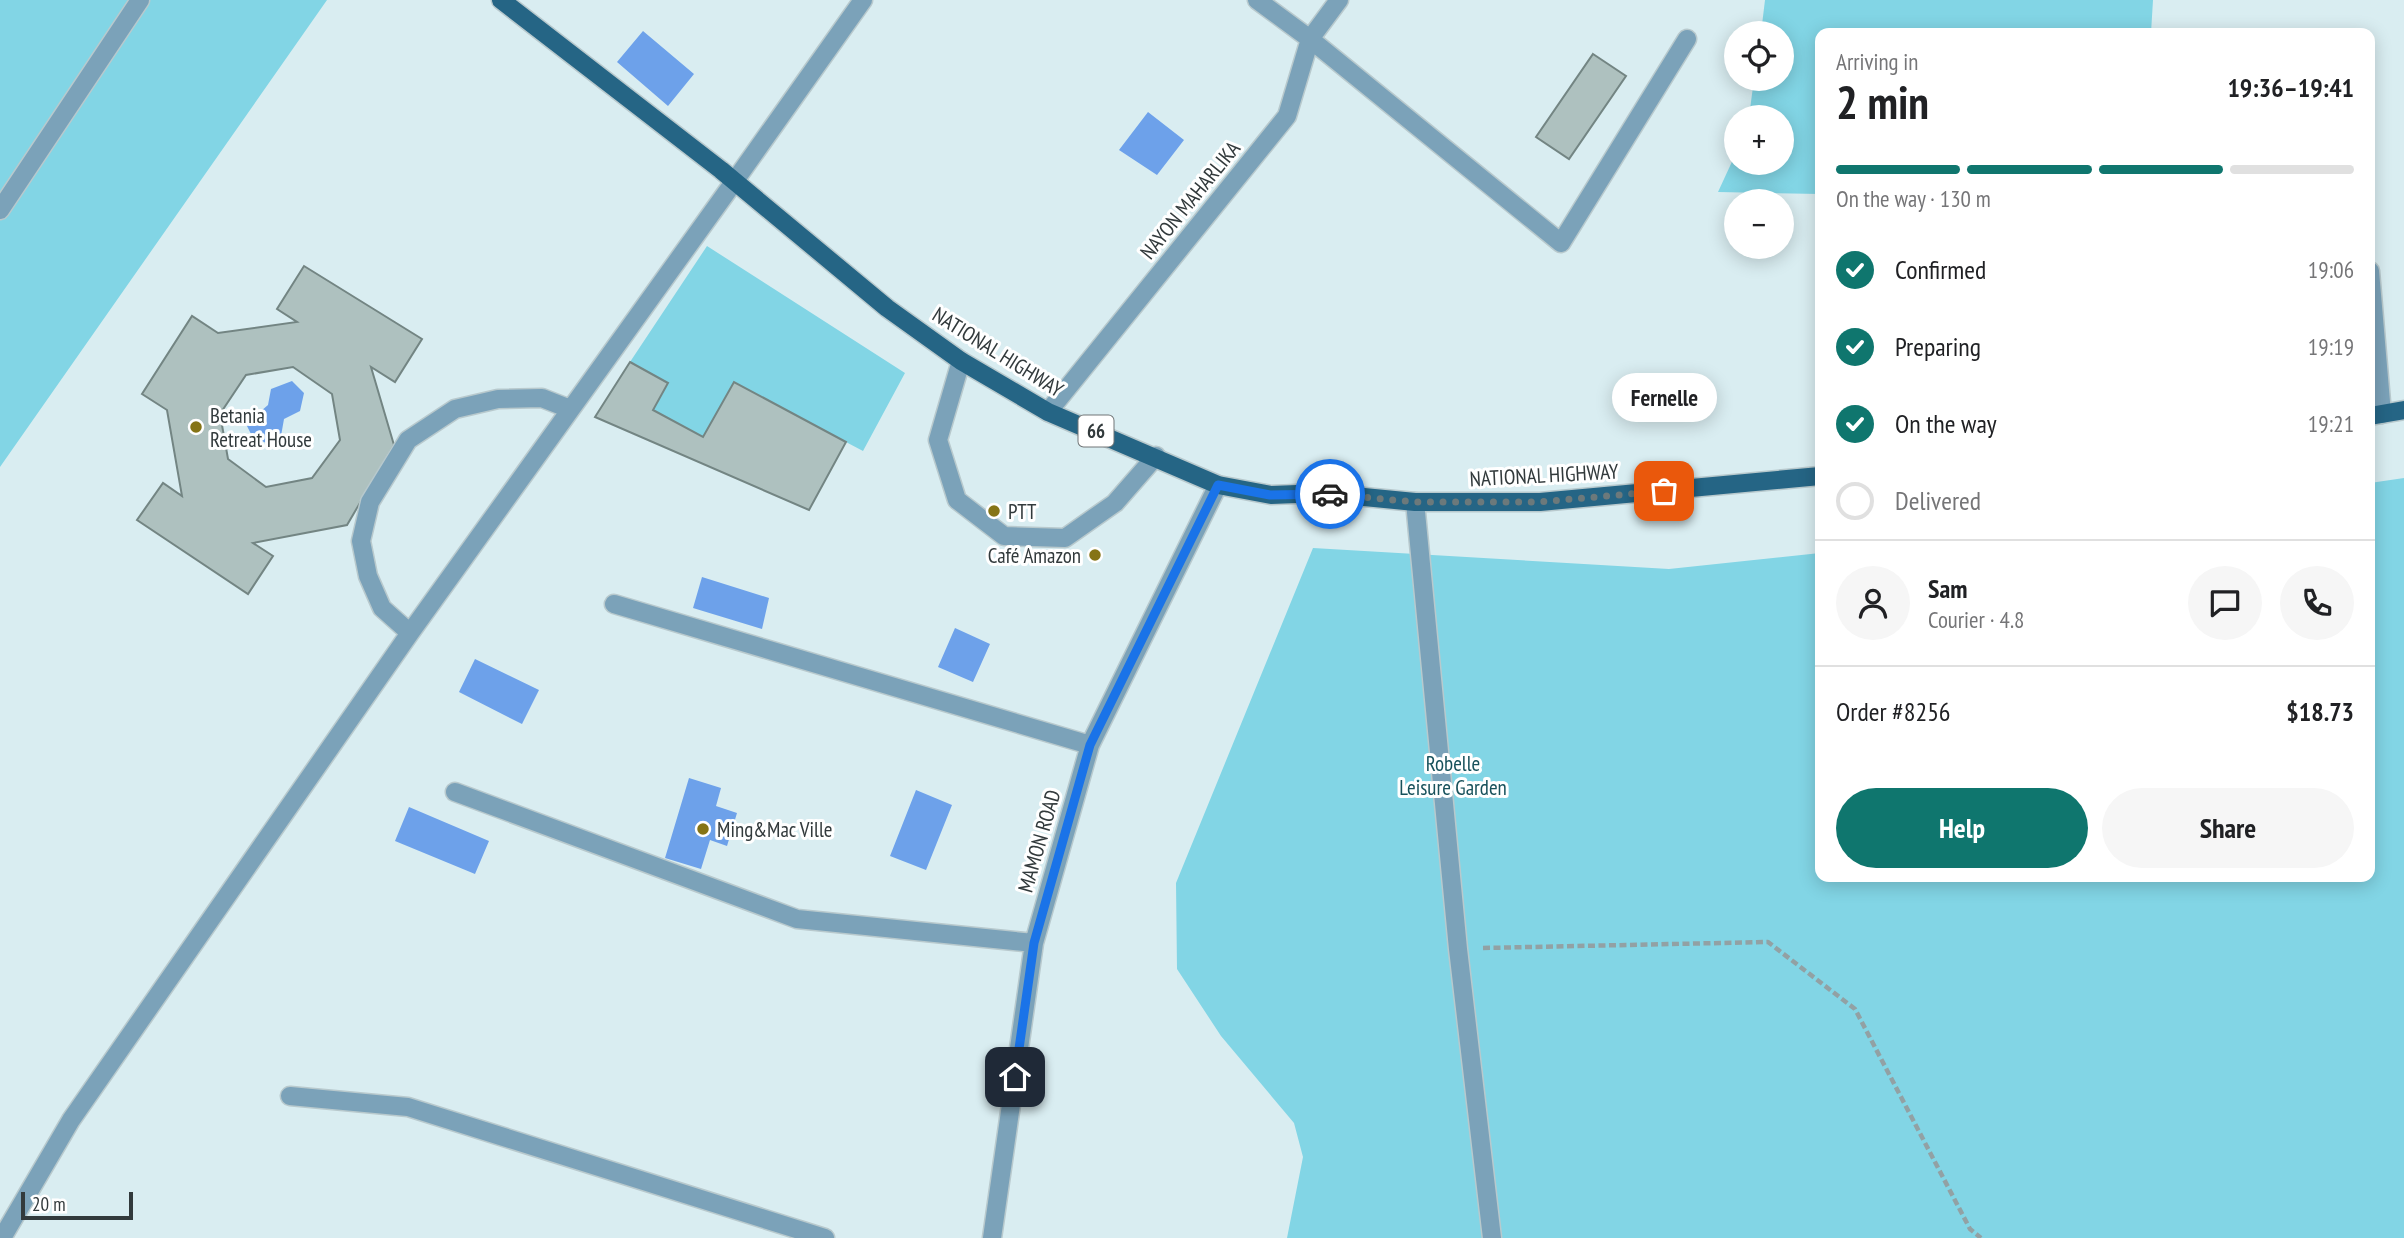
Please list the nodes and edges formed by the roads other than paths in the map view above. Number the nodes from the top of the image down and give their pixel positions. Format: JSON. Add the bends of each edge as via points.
{"nodes":[{"id":1,"x":140,"y":0,"type":"edge"},
{"id":2,"x":863,"y":0,"type":"edge"},
{"id":3,"x":1257,"y":0,"type":"edge"},
{"id":4,"x":1339,"y":0,"type":"edge"},
{"id":5,"x":508,"y":2,"type":"edge"},
{"id":6,"x":1310,"y":39,"type":"junction"},
{"id":7,"x":1687,"y":39,"type":"dead end"},
{"id":8,"x":734,"y":182,"type":"junction"},
{"id":9,"x":0,"y":210,"type":"edge"},
{"id":10,"x":961,"y":361,"type":"junction"},
{"id":11,"x":2375,"y":391,"type":"edge"},
{"id":12,"x":570,"y":409,"type":"junction"},
{"id":13,"x":2404,"y":410,"type":"edge"},
{"id":14,"x":1048,"y":412,"type":"junction"},
{"id":15,"x":2376,"y":415,"type":"edge"},
{"id":16,"x":1156,"y":456,"type":"junction"},
{"id":17,"x":1815,"y":476,"type":"edge"},
{"id":18,"x":1218,"y":485,"type":"junction"},
{"id":19,"x":1415,"y":502,"type":"junction"},
{"id":20,"x":614,"y":604,"type":"dead end"},
{"id":21,"x":410,"y":632,"type":"junction"},
{"id":22,"x":1090,"y":745,"type":"junction"},
{"id":23,"x":455,"y":792,"type":"dead end"},
{"id":24,"x":1034,"y":943,"type":"junction"},
{"id":25,"x":290,"y":1096,"type":"dead end"},
{"id":26,"x":2,"y":1238,"type":"edge"},
{"id":27,"x":825,"y":1238,"type":"edge"},
{"id":28,"x":992,"y":1238,"type":"edge"},
{"id":29,"x":1492,"y":1238,"type":"edge"}],
"edges":[{"from":1,"to":9,"type":"street"},
{"from":2,"to":8,"type":"street"},
{"from":3,"to":6,"type":"street"},
{"from":4,"to":6,"type":"street","name":"NAYON MAHARLIKA"},
{"from":5,"to":8,"type":"main road","name":"NATIONAL HIGHWAY","number":"66"},
{"from":6,"to":7,"type":"street","via":[[1561,243]]},
{"from":6,"to":14,"type":"street","name":"NAYON MAHARLIKA","via":[[1287,116]]},
{"from":8,"to":10,"type":"main road","name":"NATIONAL HIGHWAY","number":"66","via":[[887,308]]},
{"from":8,"to":12,"type":"street"},
{"from":10,"to":14,"type":"main road","name":"NATIONAL HIGHWAY","number":"66"},
{"from":10,"to":16,"type":"street","via":[[938,440],[957,500],[1004,536],[1065,538],[1115,503]]},
{"from":11,"to":15,"type":"street"},
{"from":12,"to":21,"type":"street"},
{"from":12,"to":21,"type":"street","via":[[542,398],[498,399],[455,409],[408,440],[370,502],[362,541],[368,576],[382,608]]},
{"from":13,"to":15,"type":"main road"},
{"from":14,"to":16,"type":"main road","name":"NATIONAL HIGHWAY","number":"66"},
{"from":16,"to":18,"type":"main road","name":"NATIONAL HIGHWAY","number":"66"},
{"from":17,"to":19,"type":"main road","name":"NATIONAL HIGHWAY","number":"66","via":[[1539,502]]},
{"from":18,"to":19,"type":"main road","name":"NATIONAL HIGHWAY","number":"66","via":[[1270,495],[1323,494]]},
{"from":18,"to":22,"type":"street","name":"MAMON ROAD"},
{"from":19,"to":29,"type":"street","via":[[1458,949]]},
{"from":20,"to":22,"type":"street"},
{"from":21,"to":26,"type":"street","via":[[71,1120]]},
{"from":22,"to":24,"type":"street","name":"MAMON ROAD"},
{"from":23,"to":24,"type":"street","via":[[797,919]]},
{"from":24,"to":28,"type":"street","name":"MAMON ROAD"},
{"from":25,"to":27,"type":"street","via":[[408,1107]]}]}
